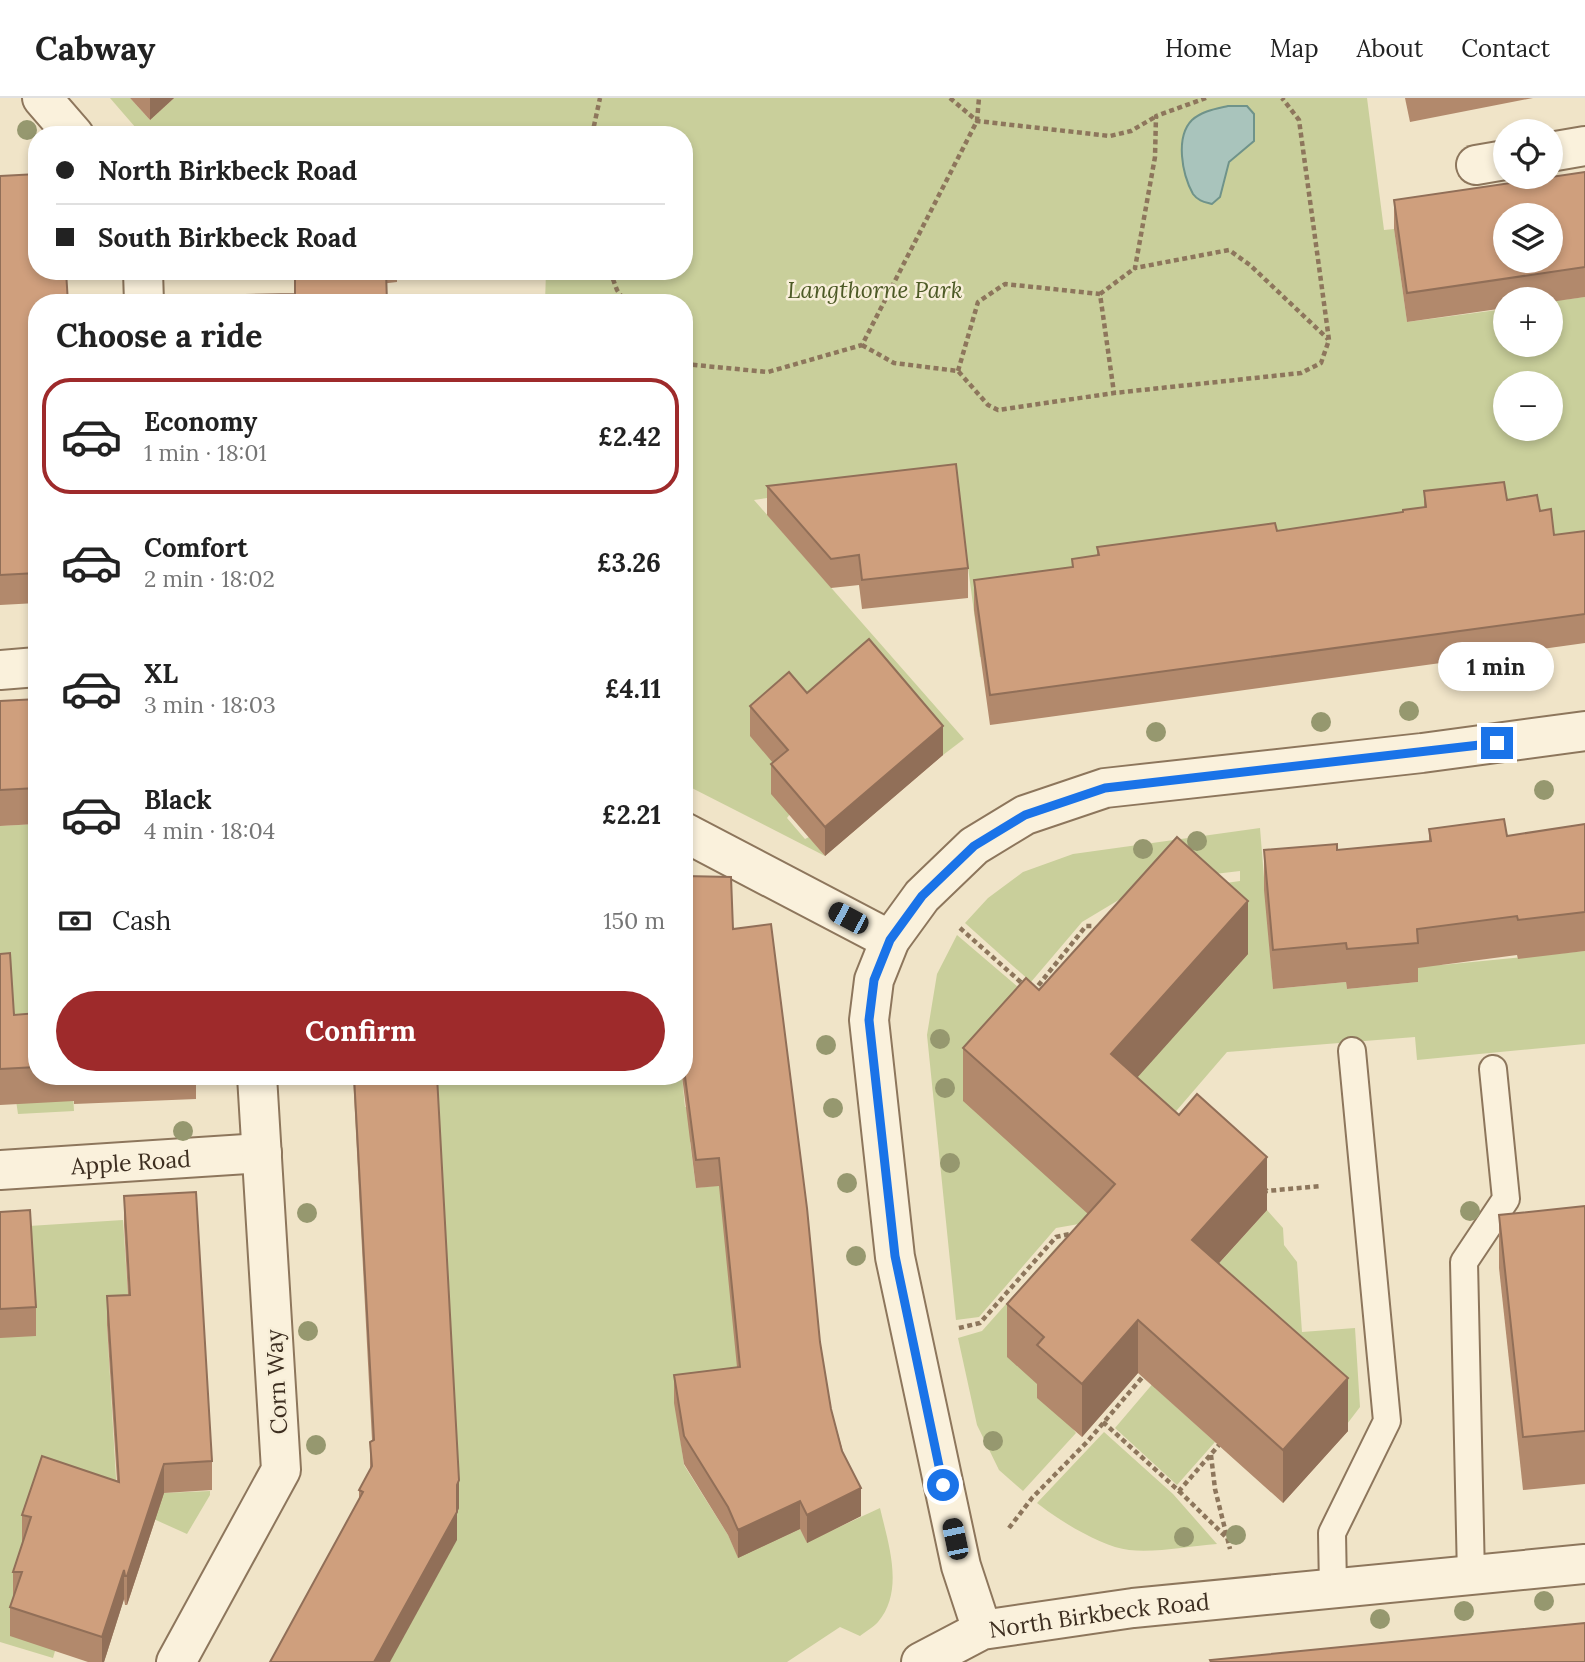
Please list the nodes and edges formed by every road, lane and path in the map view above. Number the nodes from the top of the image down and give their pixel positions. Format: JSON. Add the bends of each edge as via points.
{"nodes":[{"id":1,"x":42,"y":98,"type":"edge"},
{"id":2,"x":600,"y":98,"type":"edge"},
{"id":3,"x":950,"y":98,"type":"edge"},
{"id":4,"x":979,"y":98,"type":"edge"},
{"id":5,"x":1206,"y":98,"type":"edge"},
{"id":6,"x":1282,"y":98,"type":"edge"},
{"id":7,"x":1156,"y":116,"type":"junction"},
{"id":8,"x":976,"y":121,"type":"junction"},
{"id":9,"x":66,"y":126,"type":"edge"},
{"id":10,"x":594,"y":126,"type":"edge"},
{"id":11,"x":1585,"y":146,"type":"edge"},
{"id":12,"x":1563,"y":150,"type":"edge"},
{"id":13,"x":1135,"y":268,"type":"junction"},
{"id":14,"x":1100,"y":294,"type":"junction"},
{"id":15,"x":1329,"y":340,"type":"junction"},
{"id":16,"x":862,"y":345,"type":"junction"},
{"id":17,"x":693,"y":365,"type":"edge"},
{"id":18,"x":958,"y":371,"type":"junction"},
{"id":19,"x":1114,"y":393,"type":"junction"},
{"id":20,"x":28,"y":668,"type":"edge"},
{"id":21,"x":0,"y":670,"type":"edge"},
{"id":22,"x":1585,"y":731,"type":"edge"},
{"id":23,"x":693,"y":837,"type":"edge"},
{"id":24,"x":922,"y":896,"type":"junction"},
{"id":25,"x":1102,"y":934,"type":"edge"},
{"id":26,"x":890,"y":940,"type":"junction"},
{"id":27,"x":1032,"y":992,"type":"junction"},
{"id":28,"x":1040,"y":1000,"type":"edge"},
{"id":29,"x":1352,"y":1051,"type":"dead end"},
{"id":30,"x":1493,"y":1069,"type":"dead end"},
{"id":31,"x":257,"y":1085,"type":"edge"},
{"id":32,"x":261,"y":1153,"type":"junction"},
{"id":33,"x":0,"y":1170,"type":"edge"},
{"id":34,"x":1257,"y":1182,"type":"edge"},
{"id":35,"x":1364,"y":1182,"type":"junction"},
{"id":36,"x":1082,"y":1231,"type":"edge"},
{"id":37,"x":913,"y":1348,"type":"junction"},
{"id":38,"x":1151,"y":1366,"type":"edge"},
{"id":39,"x":1103,"y":1422,"type":"junction"},
{"id":40,"x":1219,"y":1446,"type":"dead end"},
{"id":41,"x":1211,"y":1454,"type":"junction"},
{"id":42,"x":1179,"y":1491,"type":"junction"},
{"id":43,"x":1009,"y":1528,"type":"dead end"},
{"id":44,"x":1228,"y":1538,"type":"junction"},
{"id":45,"x":1585,"y":1564,"type":"edge"},
{"id":46,"x":1471,"y":1576,"type":"junction"},
{"id":47,"x":1333,"y":1588,"type":"junction"},
{"id":48,"x":1243,"y":1596,"type":"junction"},
{"id":49,"x":982,"y":1630,"type":"junction"},
{"id":50,"x":176,"y":1662,"type":"edge"},
{"id":51,"x":921,"y":1662,"type":"edge"}],
"edges":[{"from":1,"to":9,"type":"street"},
{"from":2,"to":10,"type":"path"},
{"from":3,"to":8,"type":"path"},
{"from":4,"to":8,"type":"path"},
{"from":5,"to":7,"type":"path"},
{"from":6,"to":15,"type":"path","via":[[1299,120]]},
{"from":7,"to":8,"type":"path","via":[[1131,131],[1110,136]]},
{"from":7,"to":13,"type":"path","via":[[1155,157]]},
{"from":8,"to":16,"type":"path"},
{"from":11,"to":12,"type":"street"},
{"from":13,"to":14,"type":"path"},
{"from":13,"to":15,"type":"path","via":[[1229,250]]},
{"from":14,"to":18,"type":"path","via":[[1005,284],[978,302]]},
{"from":14,"to":19,"type":"path"},
{"from":15,"to":19,"type":"path","via":[[1321,363],[1301,373]]},
{"from":16,"to":17,"type":"path","via":[[768,372]]},
{"from":16,"to":18,"type":"path","via":[[894,363]]},
{"from":18,"to":19,"type":"path","via":[[998,410]]},
{"from":20,"to":21,"type":"street"},
{"from":22,"to":24,"type":"street","name":"North Birkbeck Road","via":[[1105,788],[1025,815],[974,846]]},
{"from":23,"to":26,"type":"street"},
{"from":24,"to":26,"type":"street","name":"North Birkbeck Road"},
{"from":24,"to":27,"type":"path"},
{"from":25,"to":27,"type":"path","via":[[1086,926]]},
{"from":26,"to":37,"type":"street","name":"North Birkbeck Road","via":[[874,980],[869,1020],[895,1256]]},
{"from":27,"to":28,"type":"path"},
{"from":29,"to":35,"type":"lane"},
{"from":30,"to":46,"type":"lane","via":[[1506,1199],[1464,1262]]},
{"from":31,"to":32,"type":"street","name":"Corn Way"},
{"from":32,"to":33,"type":"street","name":"Apple Road"},
{"from":32,"to":50,"type":"street","name":"Corn Way","via":[[281,1470]]},
{"from":34,"to":35,"type":"path","via":[[1267,1191]]},
{"from":35,"to":47,"type":"lane","via":[[1387,1421],[1332,1533]]},
{"from":36,"to":37,"type":"path","via":[[1056,1237],[980,1323]]},
{"from":37,"to":49,"type":"street","name":"North Birkbeck Road","via":[[961,1566]]},
{"from":38,"to":39,"type":"path"},
{"from":39,"to":42,"type":"path"},
{"from":39,"to":43,"type":"path"},
{"from":40,"to":41,"type":"path"},
{"from":41,"to":42,"type":"path"},
{"from":41,"to":44,"type":"path"},
{"from":42,"to":44,"type":"path"},
{"from":44,"to":48,"type":"path"},
{"from":45,"to":46,"type":"street","name":"North Birkbeck Road"},
{"from":46,"to":47,"type":"street","name":"North Birkbeck Road"},
{"from":47,"to":48,"type":"street","name":"North Birkbeck Road"},
{"from":48,"to":49,"type":"street","name":"North Birkbeck Road"},
{"from":49,"to":51,"type":"street"}]}
